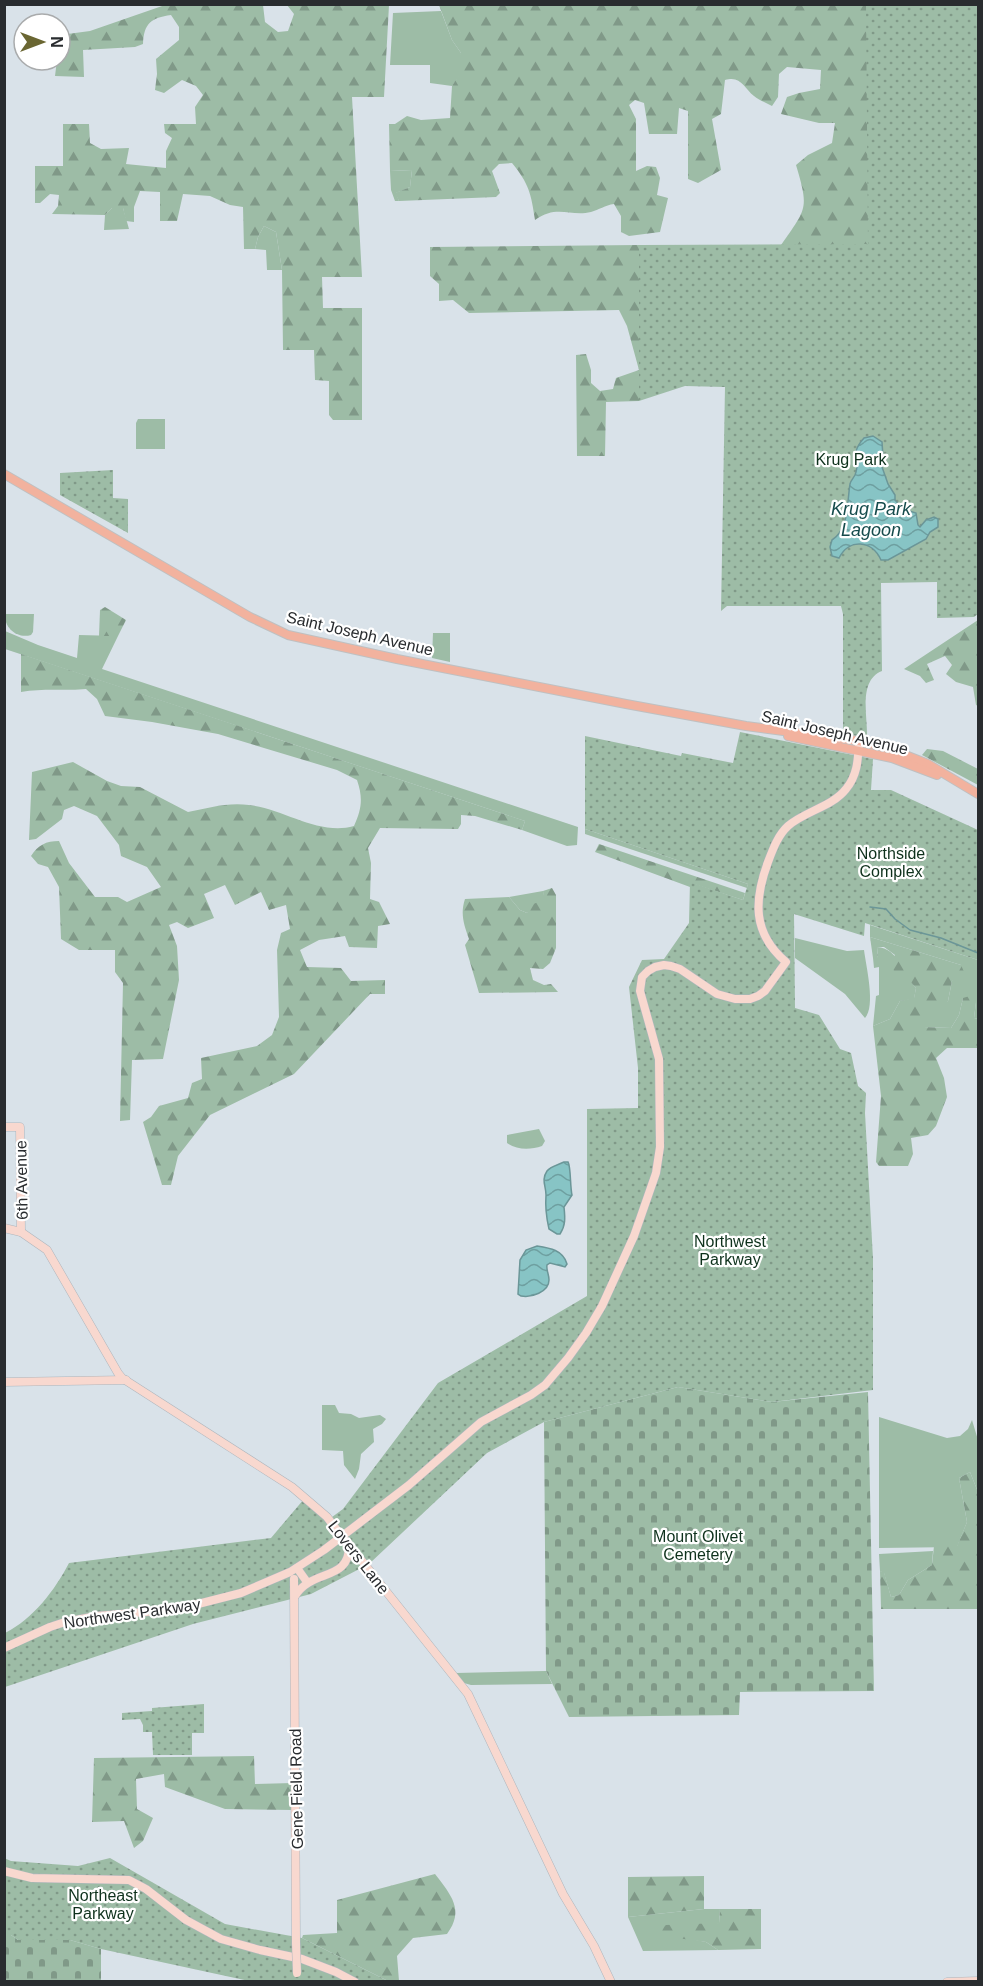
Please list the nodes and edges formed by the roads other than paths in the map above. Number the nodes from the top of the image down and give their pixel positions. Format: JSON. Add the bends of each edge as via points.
{"nodes":[{"id":1,"x":4,"y":474,"type":"edge"},
{"id":2,"x":746,"y":726,"type":"junction"},
{"id":3,"x":859,"y":741,"type":"junction"},
{"id":4,"x":858,"y":752,"type":"junction"},
{"id":5,"x":952,"y":780,"type":"junction"},
{"id":6,"x":978,"y":794,"type":"edge"},
{"id":7,"x":4,"y":1127,"type":"edge"},
{"id":8,"x":4,"y":1228,"type":"edge"},
{"id":9,"x":21,"y":1232,"type":"junction"},
{"id":10,"x":126,"y":1380,"type":"junction"},
{"id":11,"x":4,"y":1382,"type":"edge"},
{"id":12,"x":348,"y":1543,"type":"junction"},
{"id":13,"x":346,"y":1563,"type":"junction"},
{"id":14,"x":363,"y":1563,"type":"junction"},
{"id":15,"x":293,"y":1573,"type":"junction"},
{"id":16,"x":305,"y":1584,"type":"junction"},
{"id":17,"x":295,"y":1597,"type":"junction"},
{"id":18,"x":4,"y":1648,"type":"edge"},
{"id":19,"x":4,"y":1872,"type":"edge"},
{"id":20,"x":297,"y":1977,"type":"edge"},
{"id":21,"x":978,"y":1981,"type":"edge"},
{"id":22,"x":355,"y":1982,"type":"edge"},
{"id":23,"x":611,"y":1982,"type":"edge"},
{"id":24,"x":947,"y":1982,"type":"edge"}],
"edges":[{"from":1,"to":2,"type":"main road","name":"Saint Joseph Avenue","via":[[250,617],[288,635]]},
{"from":2,"to":3,"type":"main road","name":"Saint Joseph Avenue"},
{"from":2,"to":4,"type":"main road","name":"Saint Joseph Avenue"},
{"from":3,"to":4,"type":"street"},
{"from":3,"to":5,"type":"main road","name":"Saint Joseph Avenue","via":[[915,758]]},
{"from":4,"to":5,"type":"main road","name":"Saint Joseph Avenue","via":[[892,758]]},
{"from":4,"to":15,"type":"street","name":"Northwest Parkway","via":[[856,772],[844,792],[789,825],[770,855],[757,907],[765,935],[786,962],[765,990],[750,999],[729,998],[680,969],[664,965],[642,977],[640,991],[659,1059],[659,1160],[634,1236],[586,1333],[545,1385],[481,1422],[409,1485]]},
{"from":5,"to":6,"type":"main road","name":"Saint Joseph Avenue"},
{"from":7,"to":9,"type":"street","name":"6th Avenue","via":[[20,1127]]},
{"from":8,"to":9,"type":"street","name":"Lovers Lane"},
{"from":9,"to":10,"type":"street","name":"Lovers Lane","via":[[47,1250],[118,1373]]},
{"from":10,"to":11,"type":"street"},
{"from":10,"to":12,"type":"street","name":"Lovers Lane","bridge":true,"via":[[292,1487],[327,1517]]},
{"from":12,"to":13,"type":"street"},
{"from":12,"to":14,"type":"street","name":"Lovers Lane"},
{"from":13,"to":14,"type":"street"},
{"from":13,"to":16,"type":"street"},
{"from":14,"to":23,"type":"street","name":"Lovers Lane","via":[[468,1694],[562,1894]]},
{"from":15,"to":16,"type":"street"},
{"from":15,"to":16,"type":"street"},
{"from":15,"to":17,"type":"street","name":"Gene Field Road"},
{"from":15,"to":18,"type":"street","name":"Northwest Parkway","via":[[204,1603],[65,1622]]},
{"from":16,"to":17,"type":"street"},
{"from":17,"to":20,"type":"street","name":"Gene Field Road","bridge":true},
{"from":19,"to":22,"type":"street","via":[[32,1878],[129,1880],[221,1939],[302,1959]]},
{"from":21,"to":24,"type":"street"}]}
